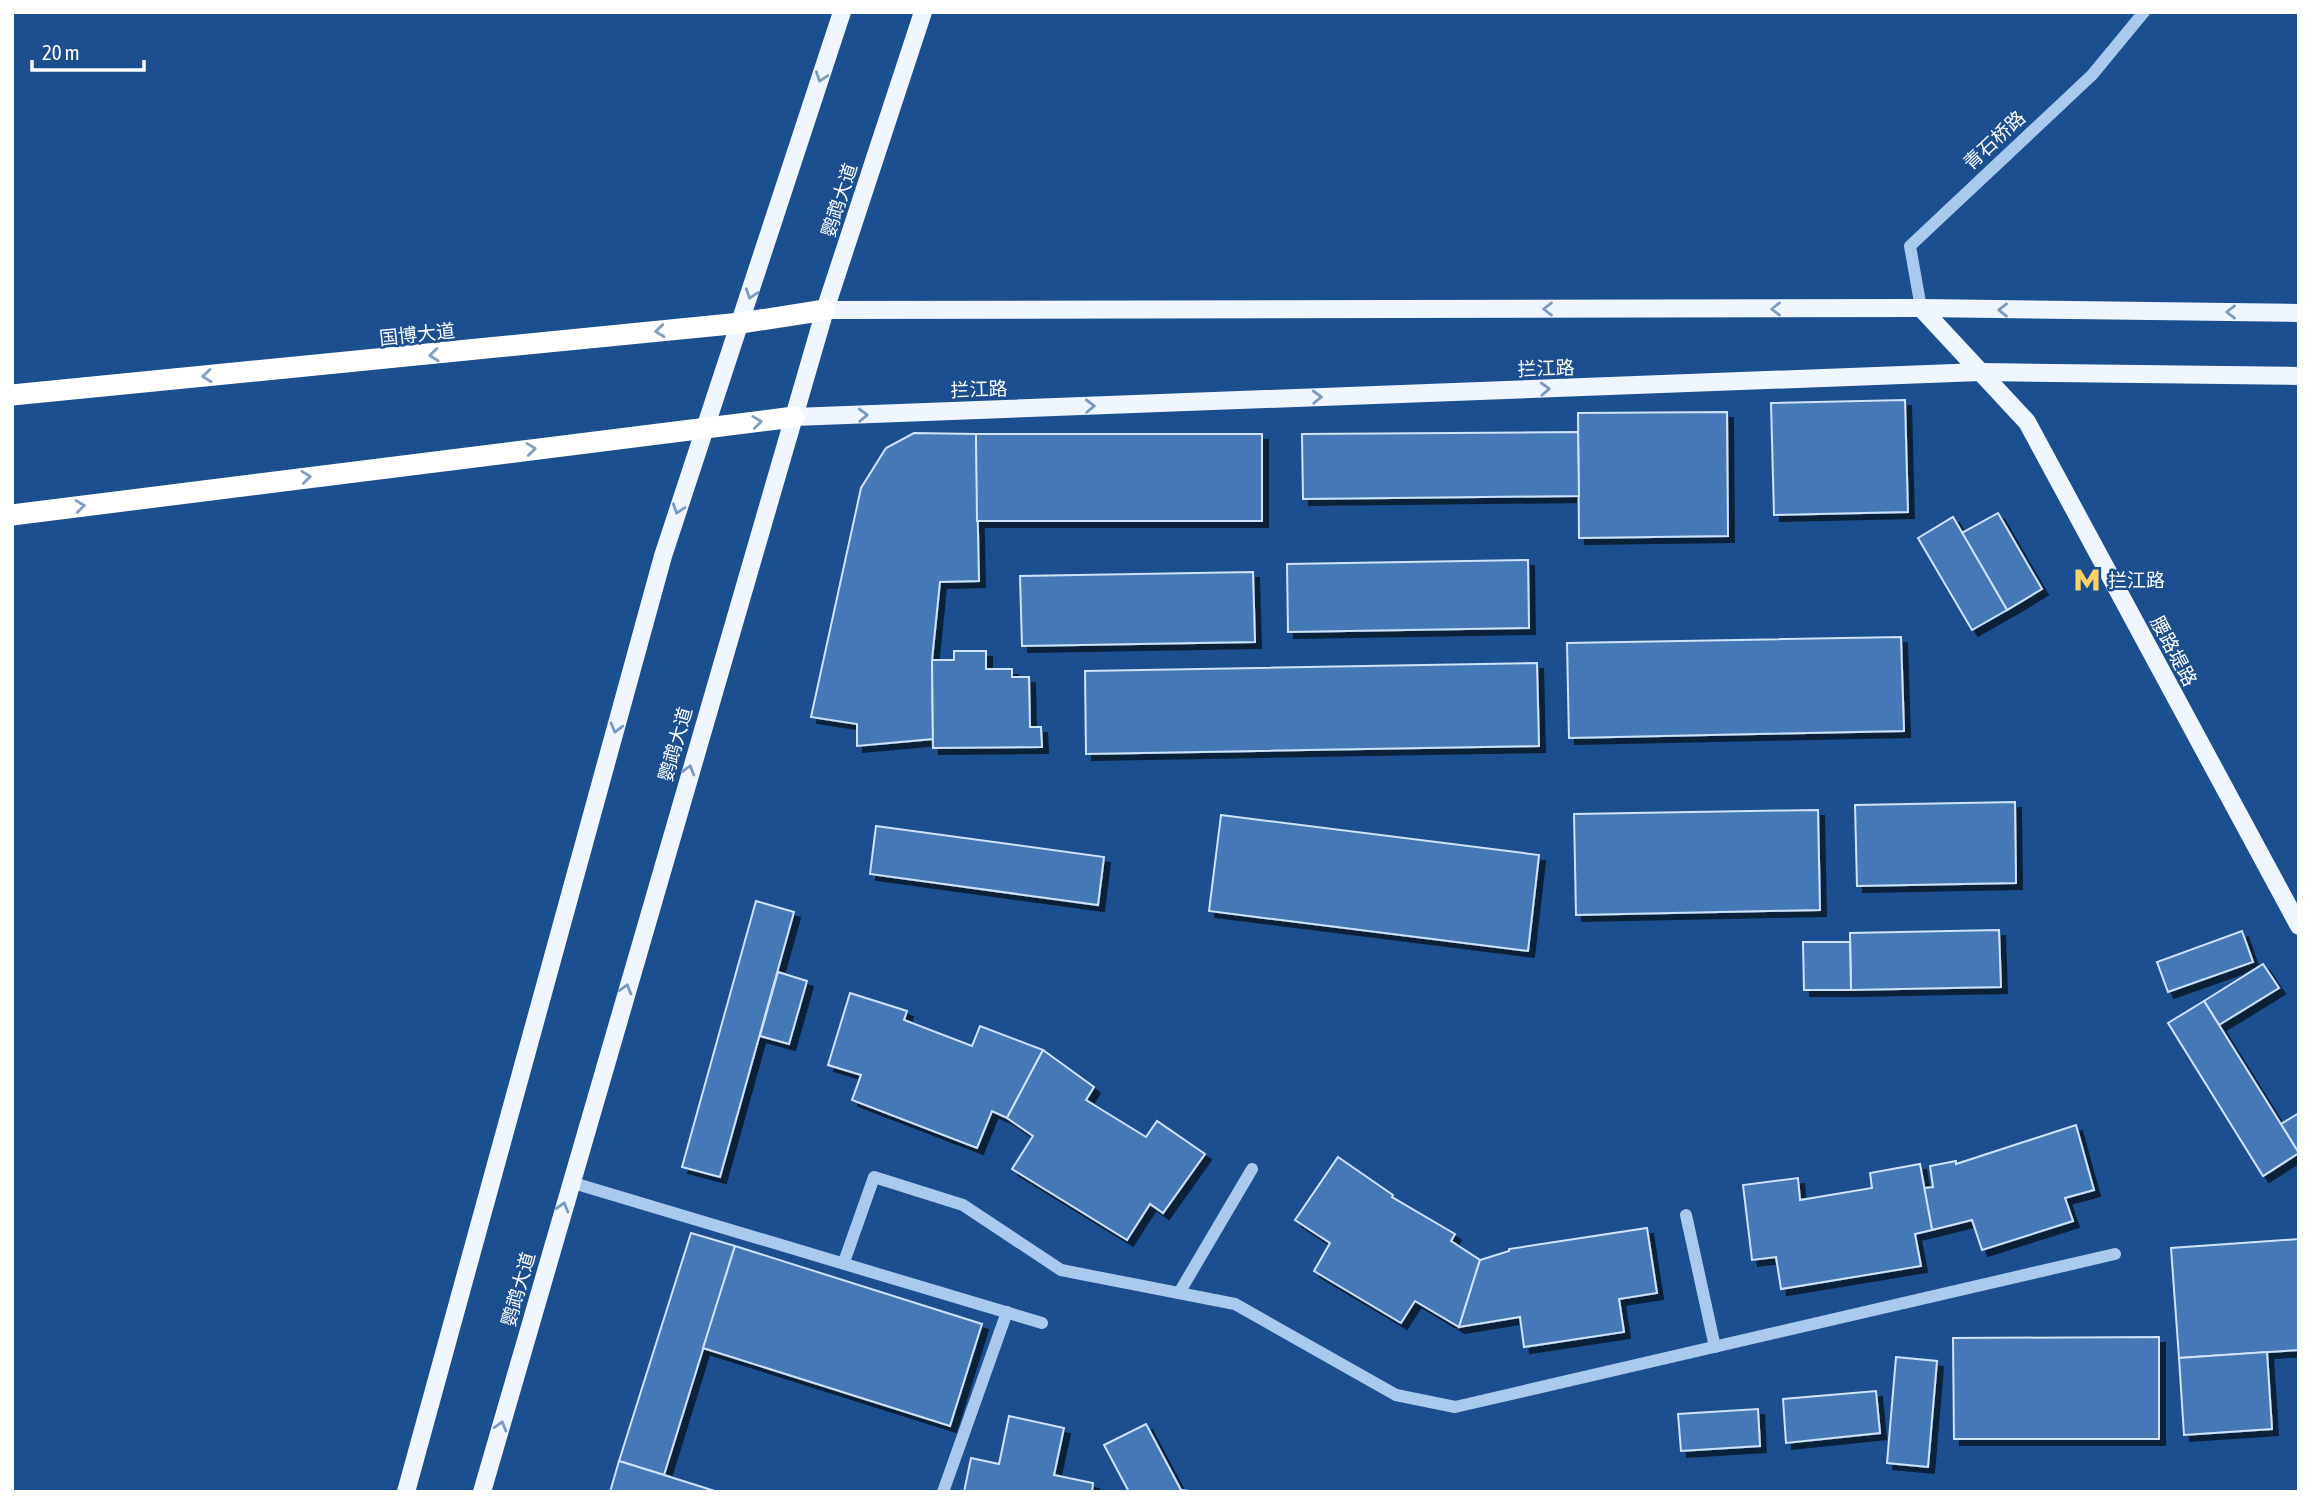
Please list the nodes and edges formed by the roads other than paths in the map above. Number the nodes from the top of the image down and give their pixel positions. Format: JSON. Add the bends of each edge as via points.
{"nodes":[{"id":1,"x":842,"y":12,"type":"edge"},
{"id":2,"x":923,"y":12,"type":"edge"},
{"id":3,"x":2144,"y":12,"type":"edge"},
{"id":4,"x":1921,"y":308,"type":"junction"},
{"id":5,"x":825,"y":310,"type":"junction"},
{"id":6,"x":2299,"y":313,"type":"edge"},
{"id":7,"x":741,"y":323,"type":"junction"},
{"id":8,"x":1980,"y":372,"type":"junction"},
{"id":9,"x":2299,"y":376,"type":"edge"},
{"id":10,"x":12,"y":395,"type":"edge"},
{"id":11,"x":794,"y":417,"type":"junction"},
{"id":12,"x":704,"y":429,"type":"junction"},
{"id":13,"x":12,"y":515,"type":"edge"},
{"id":14,"x":2299,"y":926,"type":"edge"},
{"id":15,"x":1252,"y":1169,"type":"dead end"},
{"id":16,"x":570,"y":1182,"type":"junction"},
{"id":17,"x":1686,"y":1214,"type":"dead end"},
{"id":18,"x":2115,"y":1254,"type":"dead end"},
{"id":19,"x":844,"y":1262,"type":"junction"},
{"id":20,"x":1179,"y":1293,"type":"junction"},
{"id":21,"x":1007,"y":1312,"type":"junction"},
{"id":22,"x":1042,"y":1322,"type":"dead end"},
{"id":23,"x":1715,"y":1347,"type":"junction"},
{"id":24,"x":407,"y":1492,"type":"edge"},
{"id":25,"x":482,"y":1492,"type":"edge"},
{"id":26,"x":943,"y":1492,"type":"edge"}],
"edges":[{"from":1,"to":7,"type":"main road","one_way":true},
{"from":2,"to":5,"type":"main road","name":"鹦鹉大道"},
{"from":3,"to":4,"type":"street","name":"青石桥路","via":[[2092,75],[1910,246]]},
{"from":4,"to":5,"type":"main road","one_way":true},
{"from":6,"to":4,"type":"main road","one_way":true},
{"from":4,"to":8,"type":"main road","name":"腰路堤路"},
{"from":5,"to":7,"type":"highway","name":"国博大道"},
{"from":5,"to":11,"type":"main road","name":"鹦鹉大道"},
{"from":7,"to":10,"type":"highway","name":"国博大道","one_way":true},
{"from":7,"to":12,"type":"main road"},
{"from":8,"to":9,"type":"main road","name":"拦江路"},
{"from":11,"to":8,"type":"main road","name":"拦江路","one_way":true},
{"from":8,"to":14,"type":"main road","name":"腰路堤路","via":[[2027,422]]},
{"from":12,"to":11,"type":"highway","one_way":true},
{"from":16,"to":11,"type":"main road","name":"鹦鹉大道","one_way":true},
{"from":13,"to":12,"type":"highway","one_way":true},
{"from":12,"to":24,"type":"main road","one_way":true,"via":[[663,556]]},
{"from":15,"to":20,"type":"street"},
{"from":16,"to":19,"type":"street"},
{"from":25,"to":16,"type":"main road","name":"鹦鹉大道","one_way":true},
{"from":17,"to":23,"type":"street"},
{"from":18,"to":23,"type":"street"},
{"from":19,"to":20,"type":"street","via":[[874,1177],[963,1205],[1061,1270]]},
{"from":19,"to":21,"type":"street"},
{"from":20,"to":23,"type":"street","via":[[1235,1304],[1396,1395],[1455,1407]]},
{"from":21,"to":22,"type":"street"},
{"from":21,"to":26,"type":"street"}]}
